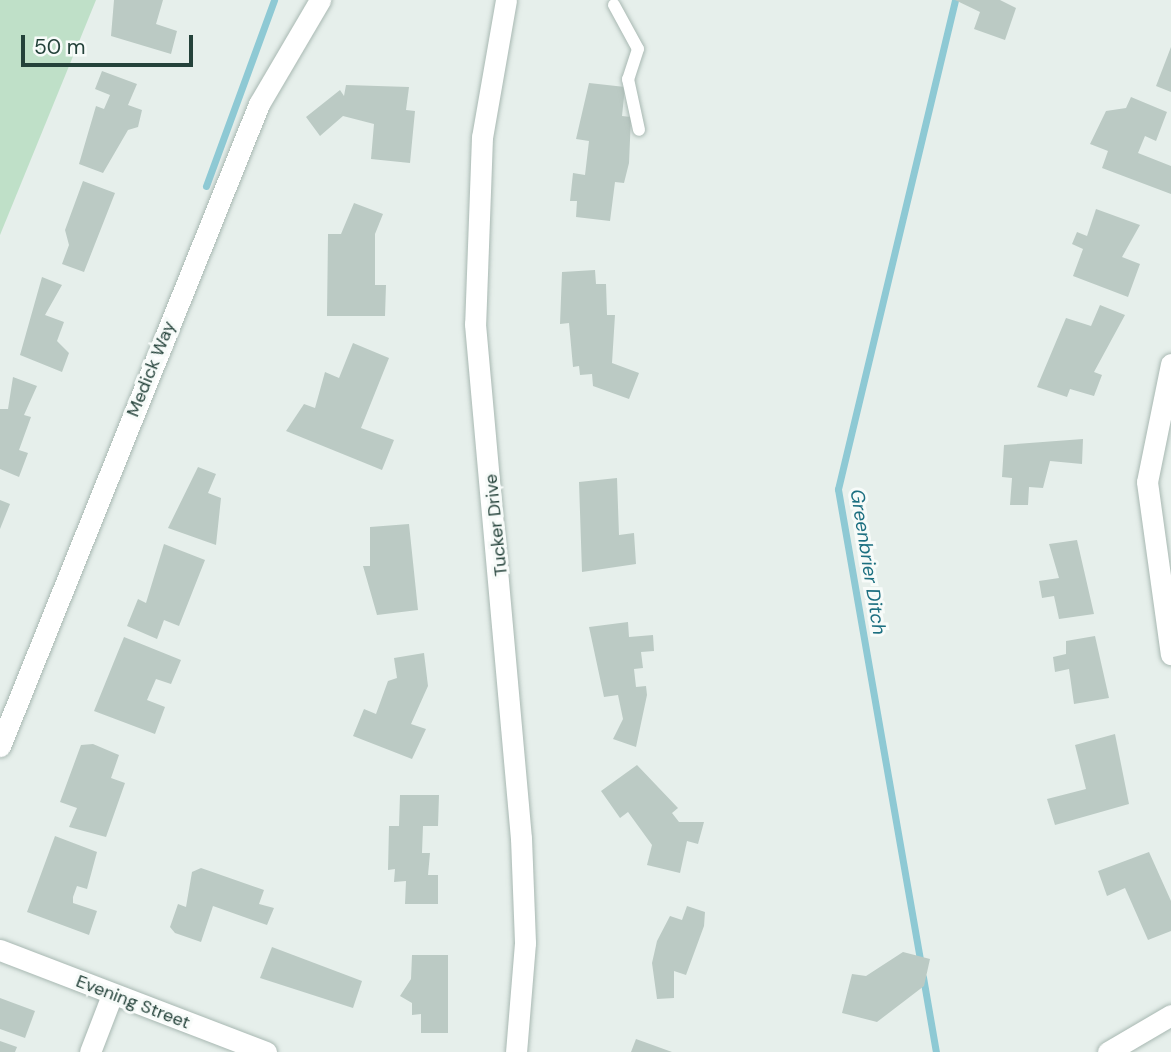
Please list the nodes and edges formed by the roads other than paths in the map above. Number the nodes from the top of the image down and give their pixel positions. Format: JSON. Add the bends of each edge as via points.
{"nodes":[{"id":1,"x":320,"y":0,"type":"edge"},
{"id":2,"x":500,"y":0,"type":"edge"},
{"id":3,"x":506,"y":0,"type":"edge"},
{"id":4,"x":614,"y":5,"type":"dead end"},
{"id":5,"x":639,"y":130,"type":"dead end"},
{"id":6,"x":1171,"y":364,"type":"edge"},
{"id":7,"x":1171,"y":654,"type":"edge"},
{"id":8,"x":0,"y":746,"type":"edge"},
{"id":9,"x":0,"y":950,"type":"edge"},
{"id":10,"x":112,"y":995,"type":"junction"},
{"id":11,"x":1171,"y":1015,"type":"edge"},
{"id":12,"x":90,"y":1052,"type":"edge"},
{"id":13,"x":267,"y":1052,"type":"edge"},
{"id":14,"x":516,"y":1052,"type":"edge"},
{"id":15,"x":1108,"y":1052,"type":"edge"}],
"edges":[{"from":1,"to":8,"type":"street","name":"Medick Way","via":[[259,104]]},
{"from":2,"to":3,"type":"street"},
{"from":3,"to":14,"type":"street","name":"Tucker Drive","via":[[482,137],[475,324],[521,838],[525,943]]},
{"from":4,"to":5,"type":"lane","via":[[638,49],[628,79]]},
{"from":6,"to":7,"type":"street","via":[[1147,482]]},
{"from":9,"to":10,"type":"street","name":"Evening Street"},
{"from":10,"to":12,"type":"street"},
{"from":10,"to":13,"type":"street","name":"Evening Street"},
{"from":11,"to":15,"type":"street"}]}
